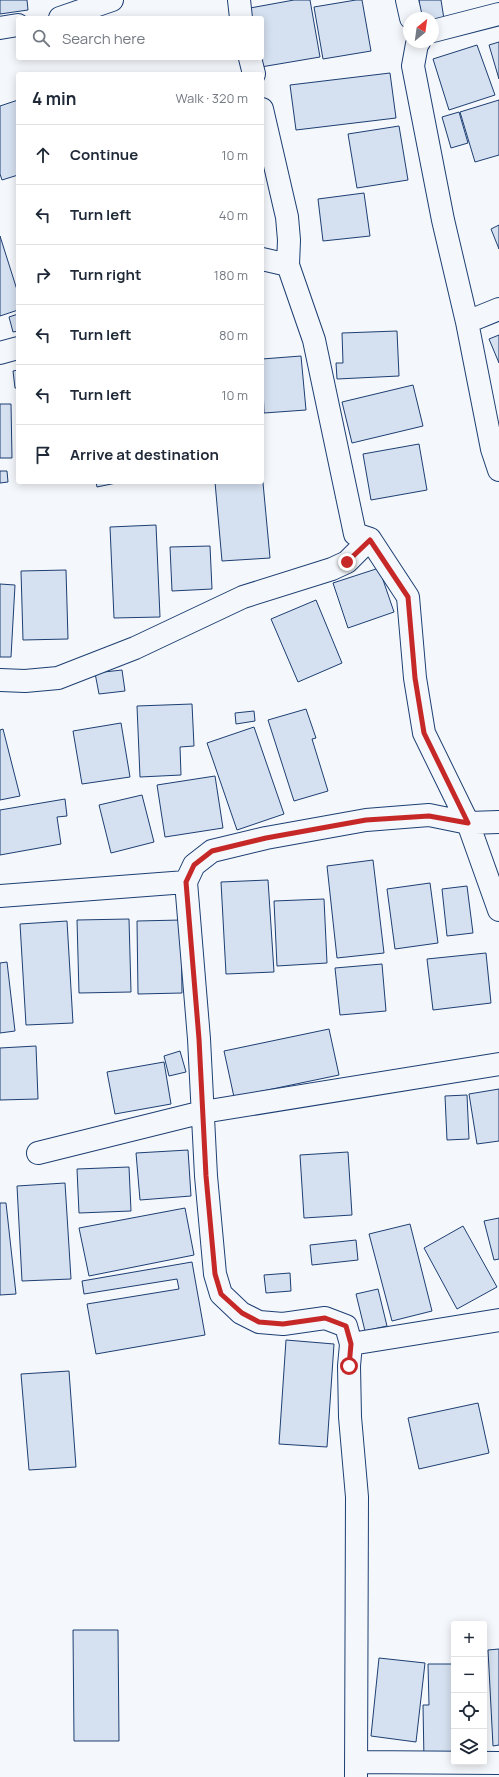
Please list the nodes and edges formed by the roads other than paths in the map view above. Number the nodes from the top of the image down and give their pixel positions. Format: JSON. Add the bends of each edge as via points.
{"nodes":[{"id":1,"x":112,"y":0,"type":"edge"},
{"id":2,"x":239,"y":0,"type":"edge"},
{"id":3,"x":407,"y":0,"type":"edge"},
{"id":4,"x":410,"y":12,"type":"edge"},
{"id":5,"x":499,"y":14,"type":"edge"},
{"id":6,"x":66,"y":16,"type":"edge"},
{"id":7,"x":241,"y":16,"type":"edge"},
{"id":8,"x":16,"y":25,"type":"edge"},
{"id":9,"x":0,"y":28,"type":"edge"},
{"id":10,"x":439,"y":34,"type":"edge"},
{"id":11,"x":419,"y":48,"type":"edge"},
{"id":12,"x":250,"y":60,"type":"edge"},
{"id":13,"x":254,"y":72,"type":"edge"},
{"id":14,"x":264,"y":118,"type":"edge"},
{"id":15,"x":264,"y":260,"type":"edge"},
{"id":16,"x":288,"y":266,"type":"junction"},
{"id":17,"x":499,"y":309,"type":"edge"},
{"id":18,"x":467,"y":322,"type":"junction"},
{"id":19,"x":16,"y":348,"type":"edge"},
{"id":20,"x":0,"y":352,"type":"edge"},
{"id":21,"x":499,"y":470,"type":"edge"},
{"id":22,"x":370,"y":540,"type":"junction"},
{"id":23,"x":0,"y":680,"type":"edge"},
{"id":24,"x":499,"y":822,"type":"edge"},
{"id":25,"x":468,"y":823,"type":"junction"},
{"id":26,"x":186,"y":882,"type":"junction"},
{"id":27,"x":0,"y":896,"type":"edge"},
{"id":28,"x":499,"y":910,"type":"edge"},
{"id":29,"x":499,"y":1064,"type":"edge"},
{"id":30,"x":203,"y":1112,"type":"junction"},
{"id":31,"x":38,"y":1153,"type":"dead end"},
{"id":32,"x":499,"y":1320,"type":"edge"},
{"id":33,"x":351,"y":1344,"type":"junction"},
{"id":34,"x":499,"y":1763,"type":"edge"},
{"id":35,"x":356,"y":1770,"type":"edge"}],
"edges":[{"from":1,"to":6,"type":"street"},
{"from":2,"to":7,"type":"street"},
{"from":3,"to":4,"type":"street"},
{"from":5,"to":10,"type":"street"},
{"from":8,"to":9,"type":"street"},
{"from":11,"to":18,"type":"street","via":[[413,66],[444,227]]},
{"from":12,"to":13,"type":"street"},
{"from":14,"to":16,"type":"street","via":[[287,217]]},
{"from":15,"to":16,"type":"street"},
{"from":16,"to":22,"type":"street","via":[[314,340],[355,534]]},
{"from":17,"to":18,"type":"street"},
{"from":18,"to":21,"type":"street","via":[[492,449]]},
{"from":19,"to":20,"type":"street"},
{"from":22,"to":23,"type":"street","via":[[347,562],[332,569],[243,597],[134,648],[58,678]]},
{"from":22,"to":25,"type":"street","via":[[408,597],[415,678],[424,733]]},
{"from":24,"to":25,"type":"street"},
{"from":25,"to":26,"type":"street","via":[[429,816],[366,820],[266,838],[212,851],[194,865]]},
{"from":25,"to":28,"type":"street"},
{"from":26,"to":27,"type":"street"},
{"from":26,"to":30,"type":"street"},
{"from":29,"to":30,"type":"street"},
{"from":30,"to":31,"type":"street"},
{"from":30,"to":33,"type":"street","via":[[215,1274],[221,1294],[242,1313],[259,1322],[283,1324],[325,1318],[346,1326]]},
{"from":32,"to":33,"type":"street"},
{"from":33,"to":35,"type":"street","via":[[350,1417],[357,1497]]},
{"from":34,"to":35,"type":"street"}]}
